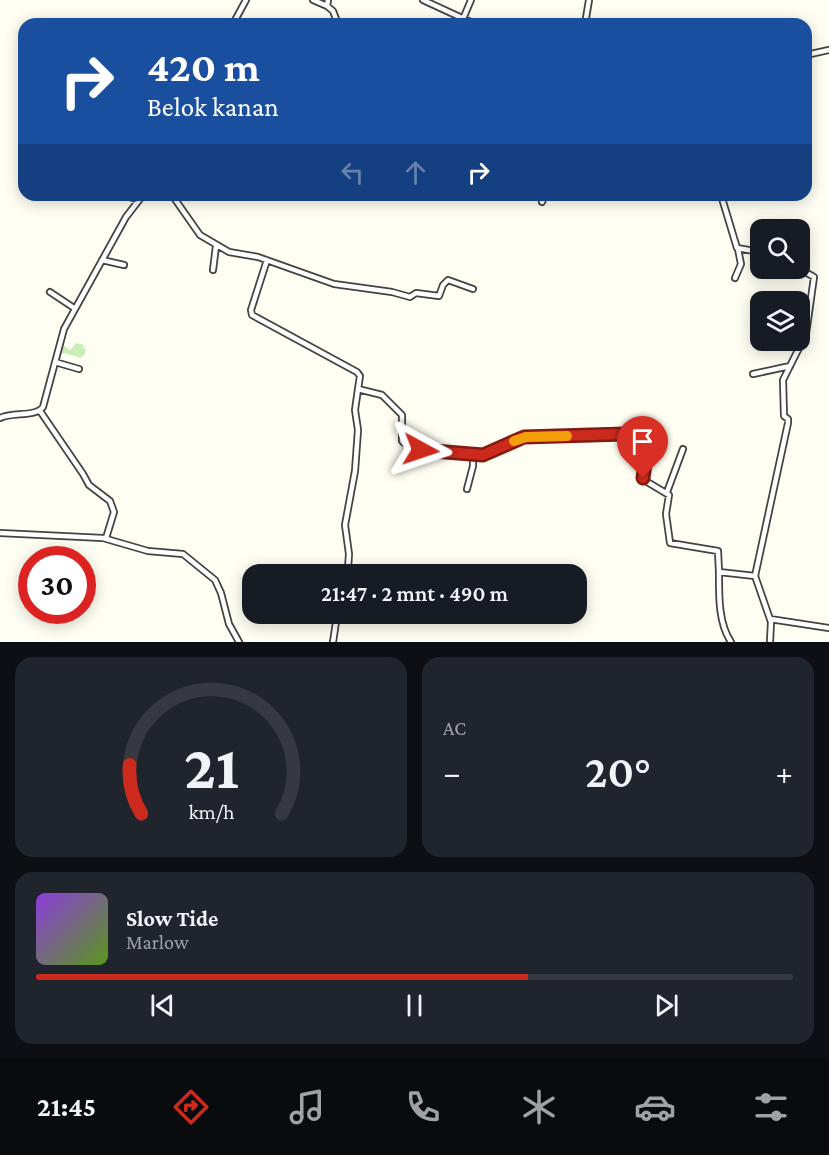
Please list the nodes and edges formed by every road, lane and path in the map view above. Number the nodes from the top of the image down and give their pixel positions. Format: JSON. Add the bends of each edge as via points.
{"nodes":[{"id":1,"x":246,"y":0,"type":"edge"},
{"id":2,"x":313,"y":0,"type":"edge"},
{"id":3,"x":423,"y":0,"type":"edge"},
{"id":4,"x":471,"y":0,"type":"edge"},
{"id":5,"x":589,"y":0,"type":"edge"},
{"id":6,"x":327,"y":3,"type":"edge"},
{"id":7,"x":236,"y":18,"type":"edge"},
{"id":8,"x":336,"y":18,"type":"edge"},
{"id":9,"x":461,"y":18,"type":"edge"},
{"id":10,"x":463,"y":18,"type":"edge"},
{"id":11,"x":586,"y":18,"type":"edge"},
{"id":12,"x":829,"y":50,"type":"edge"},
{"id":13,"x":812,"y":54,"type":"edge"},
{"id":14,"x":138,"y":201,"type":"edge"},
{"id":15,"x":176,"y":201,"type":"edge"},
{"id":16,"x":723,"y":201,"type":"edge"},
{"id":17,"x":216,"y":246,"type":"junction"},
{"id":18,"x":738,"y":249,"type":"junction"},
{"id":19,"x":750,"y":251,"type":"edge"},
{"id":20,"x":267,"y":260,"type":"junction"},
{"id":21,"x":102,"y":261,"type":"junction"},
{"id":22,"x":124,"y":265,"type":"dead end"},
{"id":23,"x":213,"y":270,"type":"dead end"},
{"id":24,"x":810,"y":274,"type":"edge"},
{"id":25,"x":735,"y":278,"type":"dead end"},
{"id":26,"x":473,"y":289,"type":"dead end"},
{"id":27,"x":50,"y":292,"type":"dead end"},
{"id":28,"x":74,"y":308,"type":"junction"},
{"id":29,"x":55,"y":362,"type":"junction"},
{"id":30,"x":790,"y":366,"type":"junction"},
{"id":31,"x":79,"y":369,"type":"dead end"},
{"id":32,"x":753,"y":374,"type":"dead end"},
{"id":33,"x":358,"y":389,"type":"junction"},
{"id":34,"x":40,"y":411,"type":"junction"},
{"id":35,"x":0,"y":418,"type":"edge"},
{"id":36,"x":683,"y":449,"type":"dead end"},
{"id":37,"x":473,"y":454,"type":"junction"},
{"id":38,"x":467,"y":489,"type":"dead end"},
{"id":39,"x":667,"y":492,"type":"junction"},
{"id":40,"x":0,"y":533,"type":"edge"},
{"id":41,"x":106,"y":538,"type":"junction"},
{"id":42,"x":348,"y":564,"type":"edge"},
{"id":43,"x":719,"y":572,"type":"junction"},
{"id":44,"x":755,"y":576,"type":"junction"},
{"id":45,"x":770,"y":619,"type":"junction"},
{"id":46,"x":336,"y":624,"type":"edge"},
{"id":47,"x":829,"y":628,"type":"edge"},
{"id":48,"x":239,"y":642,"type":"edge"},
{"id":49,"x":333,"y":642,"type":"edge"},
{"id":50,"x":731,"y":642,"type":"edge"},
{"id":51,"x":770,"y":642,"type":"edge"}],
"edges":[{"from":1,"to":7,"type":"street"},
{"from":2,"to":6,"type":"street"},
{"from":3,"to":9,"type":"street"},
{"from":4,"to":10,"type":"street"},
{"from":5,"to":11,"type":"street"},
{"from":6,"to":8,"type":"street"},
{"from":12,"to":13,"type":"street"},
{"from":14,"to":21,"type":"street"},
{"from":15,"to":17,"type":"street","via":[[200,235]]},
{"from":16,"to":18,"type":"street"},
{"from":17,"to":20,"type":"street"},
{"from":17,"to":23,"type":"street"},
{"from":18,"to":19,"type":"street"},
{"from":18,"to":25,"type":"street","via":[[741,264]]},
{"from":20,"to":26,"type":"street","via":[[334,284],[410,297],[415,293],[439,296],[448,280]]},
{"from":20,"to":33,"type":"street","via":[[252,315],[357,372]]},
{"from":21,"to":22,"type":"street"},
{"from":21,"to":28,"type":"street"},
{"from":24,"to":30,"type":"street","via":[[814,278],[806,334]]},
{"from":27,"to":28,"type":"street"},
{"from":28,"to":29,"type":"street"},
{"from":29,"to":31,"type":"street"},
{"from":29,"to":34,"type":"street"},
{"from":30,"to":32,"type":"street"},
{"from":30,"to":44,"type":"street","via":[[783,380],[784,416],[788,423]]},
{"from":33,"to":37,"type":"street","via":[[382,395],[402,415],[402,442],[424,450]]},
{"from":33,"to":42,"type":"street","via":[[354,410],[358,430],[355,471],[345,525]]},
{"from":34,"to":35,"type":"street"},
{"from":34,"to":41,"type":"street","via":[[89,486],[110,501],[114,512]]},
{"from":36,"to":39,"type":"street"},
{"from":37,"to":38,"type":"street"},
{"from":37,"to":39,"type":"street","via":[[486,454],[526,437],[611,433],[642,436],[646,451],[644,480]]},
{"from":39,"to":43,"type":"street","via":[[670,543],[718,551]]},
{"from":40,"to":41,"type":"street"},
{"from":41,"to":48,"type":"street","via":[[148,551],[183,554],[199,566],[215,580],[226,617]]},
{"from":43,"to":44,"type":"street"},
{"from":43,"to":50,"type":"street","via":[[721,618]]},
{"from":44,"to":45,"type":"street"},
{"from":45,"to":47,"type":"street"},
{"from":45,"to":51,"type":"street"},
{"from":46,"to":49,"type":"street"}]}
